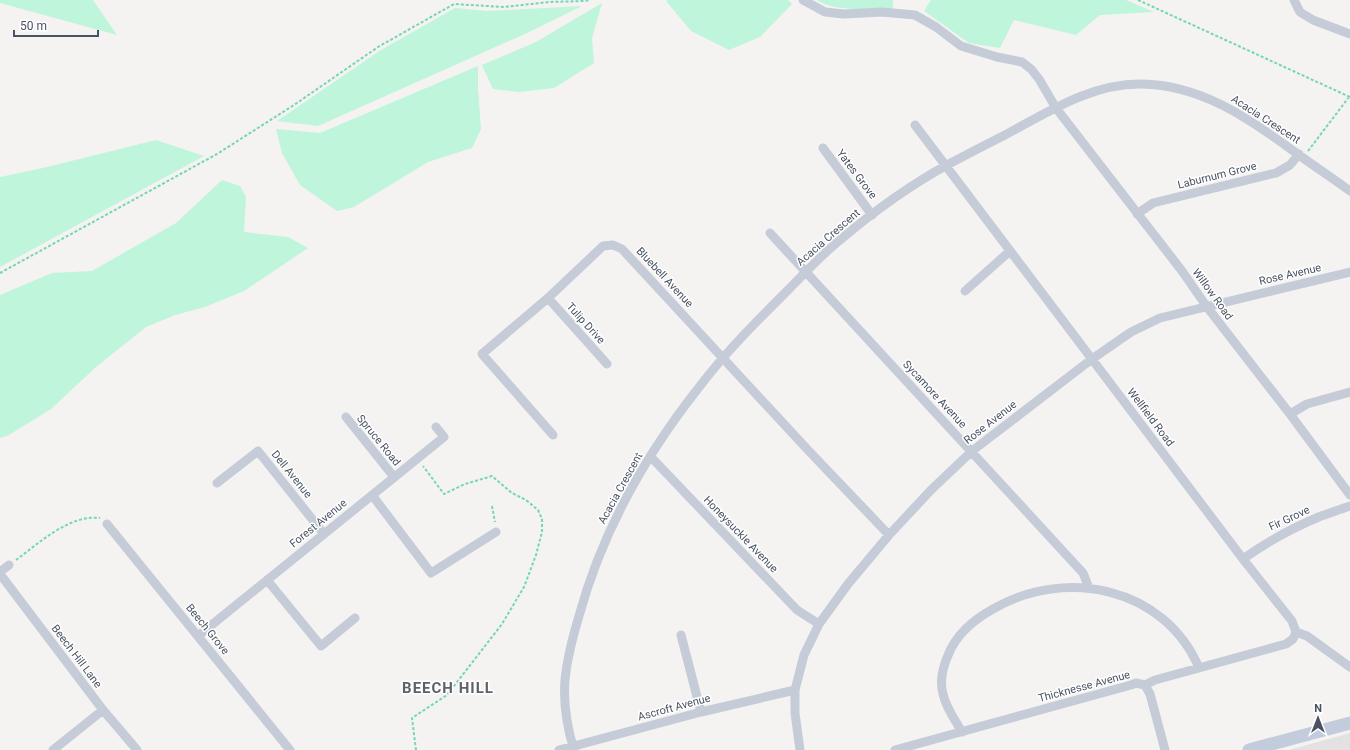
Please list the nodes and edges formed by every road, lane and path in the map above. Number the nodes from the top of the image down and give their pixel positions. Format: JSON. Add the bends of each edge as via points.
{"nodes":[{"id":1,"x":590,"y":0,"type":"edge"},
{"id":2,"x":803,"y":0,"type":"edge"},
{"id":3,"x":1138,"y":0,"type":"edge"},
{"id":4,"x":1294,"y":0,"type":"edge"},
{"id":5,"x":1350,"y":34,"type":"edge"},
{"id":6,"x":1350,"y":97,"type":"edge"},
{"id":7,"x":1056,"y":108,"type":"junction"},
{"id":8,"x":915,"y":125,"type":"dead end"},
{"id":9,"x":823,"y":148,"type":"dead end"},
{"id":10,"x":1301,"y":156,"type":"junction"},
{"id":11,"x":945,"y":166,"type":"junction"},
{"id":12,"x":1350,"y":191,"type":"edge"},
{"id":13,"x":872,"y":214,"type":"junction"},
{"id":14,"x":1137,"y":214,"type":"junction"},
{"id":15,"x":770,"y":233,"type":"dead end"},
{"id":16,"x":1010,"y":251,"type":"junction"},
{"id":17,"x":806,"y":272,"type":"junction"},
{"id":18,"x":1350,"y":272,"type":"edge"},
{"id":19,"x":0,"y":273,"type":"edge"},
{"id":20,"x":965,"y":291,"type":"dead end"},
{"id":21,"x":548,"y":298,"type":"junction"},
{"id":22,"x":1207,"y":306,"type":"junction"},
{"id":23,"x":724,"y":358,"type":"junction"},
{"id":24,"x":1092,"y":359,"type":"junction"},
{"id":25,"x":607,"y":364,"type":"dead end"},
{"id":26,"x":1350,"y":392,"type":"edge"},
{"id":27,"x":1290,"y":414,"type":"junction"},
{"id":28,"x":346,"y":417,"type":"dead end"},
{"id":29,"x":436,"y":427,"type":"dead end"},
{"id":30,"x":553,"y":436,"type":"dead end"},
{"id":31,"x":972,"y":451,"type":"junction"},
{"id":32,"x":650,"y":456,"type":"junction"},
{"id":33,"x":417,"y":459,"type":"junction"},
{"id":34,"x":394,"y":477,"type":"junction"},
{"id":35,"x":217,"y":483,"type":"dead end"},
{"id":36,"x":372,"y":495,"type":"junction"},
{"id":37,"x":1350,"y":495,"type":"edge"},
{"id":38,"x":492,"y":506,"type":"dead end"},
{"id":39,"x":1350,"y":506,"type":"edge"},
{"id":40,"x":107,"y":524,"type":"joint"},
{"id":41,"x":496,"y":532,"type":"joint"},
{"id":42,"x":324,"y":534,"type":"junction"},
{"id":43,"x":889,"y":535,"type":"junction"},
{"id":44,"x":1243,"y":559,"type":"junction"},
{"id":45,"x":9,"y":565,"type":"joint"},
{"id":46,"x":0,"y":573,"type":"edge"},
{"id":47,"x":267,"y":580,"type":"junction"},
{"id":48,"x":1089,"y":588,"type":"junction"},
{"id":49,"x":356,"y":618,"type":"dead end"},
{"id":50,"x":819,"y":624,"type":"junction"},
{"id":51,"x":1296,"y":632,"type":"junction"},
{"id":52,"x":681,"y":635,"type":"dead end"},
{"id":53,"x":198,"y":636,"type":"junction"},
{"id":54,"x":1350,"y":667,"type":"edge"},
{"id":55,"x":1199,"y":668,"type":"junction"},
{"id":56,"x":1145,"y":686,"type":"junction"},
{"id":57,"x":795,"y":690,"type":"junction"},
{"id":58,"x":103,"y":710,"type":"junction"},
{"id":59,"x":701,"y":712,"type":"junction"},
{"id":60,"x":1350,"y":723,"type":"edge"},
{"id":61,"x":962,"y":732,"type":"junction"},
{"id":62,"x":573,"y":748,"type":"edge"},
{"id":63,"x":53,"y":750,"type":"edge"},
{"id":64,"x":137,"y":750,"type":"edge"},
{"id":65,"x":290,"y":750,"type":"edge"},
{"id":66,"x":416,"y":750,"type":"edge"},
{"id":67,"x":559,"y":750,"type":"edge"},
{"id":68,"x":800,"y":750,"type":"edge"},
{"id":69,"x":895,"y":750,"type":"edge"},
{"id":70,"x":1165,"y":750,"type":"edge"},
{"id":71,"x":1249,"y":750,"type":"edge"}],
"edges":[{"from":1,"to":19,"type":"path","via":[[504,7],[454,4],[378,47],[217,154]]},
{"from":2,"to":7,"type":"street","name":"Willow Road","via":[[825,12],[882,12],[915,16],[936,27],[961,46],[1022,62],[1039,78]]},
{"from":3,"to":6,"type":"path"},
{"from":4,"to":5,"type":"street","via":[[1300,12],[1313,20]]},
{"from":6,"to":10,"type":"path"},
{"from":7,"to":10,"type":"street","name":"Acacia Crescent","via":[[1085,94],[1112,86],[1144,84],[1177,88],[1208,98],[1234,111]]},
{"from":7,"to":11,"type":"street","name":"Acacia Crescent"},
{"from":7,"to":14,"type":"street","name":"Willow Road"},
{"from":8,"to":11,"type":"street","name":"Wellfield Road"},
{"from":9,"to":13,"type":"street","name":"Yates Grove"},
{"from":10,"to":12,"type":"street","name":"Acacia Crescent"},
{"from":10,"to":14,"type":"street","name":"Laburnum Grove","via":[[1276,173],[1153,203]]},
{"from":11,"to":13,"type":"street","name":"Acacia Crescent"},
{"from":11,"to":16,"type":"street","name":"Wellfield Road"},
{"from":13,"to":17,"type":"street","name":"Acacia Crescent","via":[[837,242]]},
{"from":14,"to":22,"type":"street","name":"Willow Road"},
{"from":15,"to":17,"type":"street","name":"Sycamore Avenue"},
{"from":16,"to":20,"type":"street"},
{"from":16,"to":24,"type":"street","name":"Wellfield Road"},
{"from":17,"to":23,"type":"street","name":"Acacia Crescent"},
{"from":17,"to":31,"type":"street","name":"Sycamore Avenue"},
{"from":18,"to":22,"type":"street","name":"Rose Avenue"},
{"from":21,"to":23,"type":"street","name":"Bluebell Avenue","via":[[604,246],[614,245],[622,249]]},
{"from":21,"to":25,"type":"street","name":"Tulip Drive"},
{"from":21,"to":30,"type":"street","name":"Bluebell Avenue","via":[[482,354]]},
{"from":22,"to":24,"type":"street","name":"Rose Avenue","via":[[1160,318],[1131,332]]},
{"from":22,"to":27,"type":"street","name":"Willow Road"},
{"from":23,"to":32,"type":"street","name":"Acacia Crescent","via":[[700,385]]},
{"from":23,"to":43,"type":"street","name":"Bluebell Avenue"},
{"from":24,"to":31,"type":"street","name":"Rose Avenue"},
{"from":24,"to":44,"type":"street","name":"Wellfield Road"},
{"from":26,"to":27,"type":"street","via":[[1307,404]]},
{"from":27,"to":37,"type":"street","name":"Willow Road"},
{"from":28,"to":34,"type":"street","name":"Spruce Road"},
{"from":29,"to":33,"type":"street","name":"Forest Avenue","via":[[444,437]]},
{"from":31,"to":43,"type":"street","name":"Rose Avenue"},
{"from":31,"to":48,"type":"street","name":"Sycamore Avenue","via":[[1084,573]]},
{"from":32,"to":50,"type":"street","name":"Honeysuckle Avenue","via":[[797,610]]},
{"from":32,"to":62,"type":"street","name":"Acacia Crescent","via":[[611,527],[591,574],[577,622],[565,679],[566,721]]},
{"from":33,"to":34,"type":"street","name":"Forest Avenue"},
{"from":33,"to":66,"type":"path","via":[[444,494],[492,476],[512,494],[526,500],[538,510],[542,519],[542,532],[524,587],[502,624],[447,695],[412,718]]},
{"from":34,"to":36,"type":"street","name":"Forest Avenue"},
{"from":35,"to":42,"type":"street","name":"Dell Avenue","via":[[258,451]]},
{"from":36,"to":41,"type":"street","via":[[431,573]]},
{"from":36,"to":42,"type":"street","name":"Forest Avenue"},
{"from":38,"to":41,"type":"path"},
{"from":39,"to":44,"type":"street","name":"Fir Grove","via":[[1300,524]]},
{"from":40,"to":45,"type":"path","via":[[100,518],[93,517],[79,520],[54,531]]},
{"from":40,"to":53,"type":"street","name":"Beech Grove"},
{"from":42,"to":47,"type":"street","name":"Forest Avenue"},
{"from":43,"to":50,"type":"street","name":"Rose Avenue"},
{"from":44,"to":51,"type":"street","name":"Wellfield Road","via":[[1292,621]]},
{"from":45,"to":46,"type":"street","name":"Beech Hill Lane"},
{"from":46,"to":58,"type":"street","name":"Beech Hill Lane"},
{"from":47,"to":49,"type":"street","via":[[321,646]]},
{"from":47,"to":53,"type":"street","name":"Forest Avenue"},
{"from":48,"to":55,"type":"street","via":[[1132,599],[1164,620],[1195,656]]},
{"from":48,"to":61,"type":"street","via":[[1059,588],[1005,602],[972,623],[959,636],[946,660],[941,684],[946,704]]},
{"from":50,"to":57,"type":"street","name":"Rose Avenue","via":[[804,655]]},
{"from":51,"to":54,"type":"street","via":[[1307,636]]},
{"from":51,"to":55,"type":"street","name":"Thicknesse Avenue","via":[[1293,639],[1286,644]]},
{"from":52,"to":59,"type":"street"},
{"from":53,"to":65,"type":"street","name":"Beech Grove"},
{"from":55,"to":56,"type":"street","name":"Thicknesse Avenue","via":[[1155,680]]},
{"from":56,"to":61,"type":"street","name":"Thicknesse Avenue","via":[[1136,683]]},
{"from":56,"to":70,"type":"street","via":[[1150,694]]},
{"from":57,"to":59,"type":"street","name":"Ascroft Avenue"},
{"from":57,"to":68,"type":"street","name":"Rose Avenue"},
{"from":58,"to":63,"type":"street"},
{"from":58,"to":64,"type":"street","name":"Beech Hill Lane"},
{"from":59,"to":62,"type":"street","name":"Ascroft Avenue"},
{"from":60,"to":71,"type":"street"},
{"from":61,"to":69,"type":"street","name":"Thicknesse Avenue"},
{"from":62,"to":67,"type":"street","name":"Ascroft Avenue"}]}
